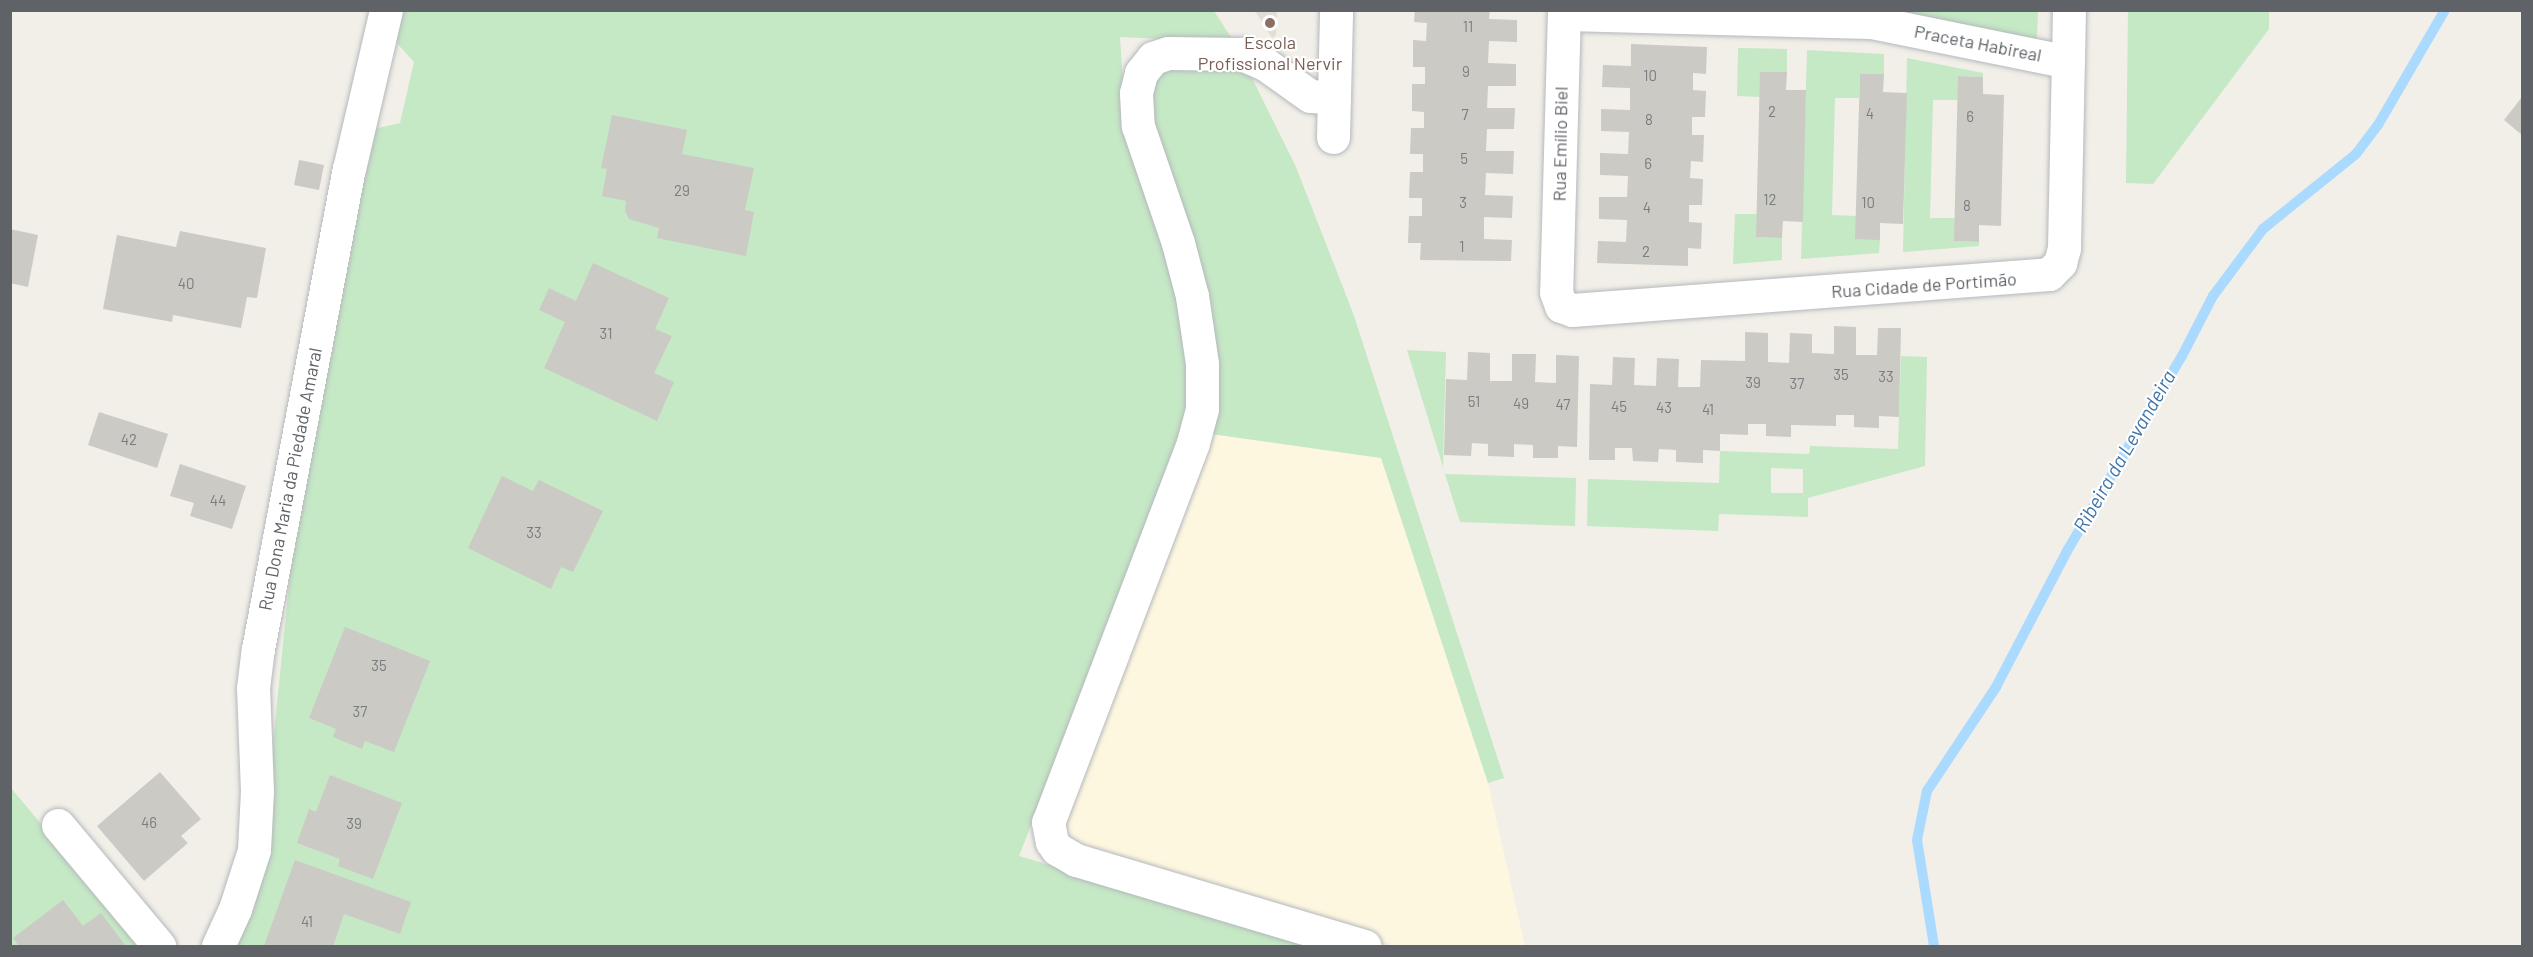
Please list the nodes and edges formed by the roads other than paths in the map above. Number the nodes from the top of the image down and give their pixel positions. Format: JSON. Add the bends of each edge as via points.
{"nodes":[{"id":1,"x":386,"y":10,"type":"edge"},
{"id":2,"x":1336,"y":10,"type":"edge"},
{"id":3,"x":2069,"y":10,"type":"edge"},
{"id":4,"x":1564,"y":12,"type":"edge"},
{"id":5,"x":2068,"y":62,"type":"junction"},
{"id":6,"x":1334,"y":98,"type":"junction"},
{"id":7,"x":1333,"y":137,"type":"dead end"},
{"id":8,"x":1557,"y":277,"type":"joint"},
{"id":9,"x":58,"y":825,"type":"dead end"},
{"id":10,"x":159,"y":946,"type":"edge"},
{"id":11,"x":218,"y":946,"type":"edge"},
{"id":12,"x":1364,"y":946,"type":"edge"}],
"edges":[{"from":1,"to":11,"type":"street","name":"Rua Dona Maria da Piedade Amaral","via":[[349,169],[258,649],[253,698],[257,791],[254,850],[239,899]]},
{"from":2,"to":6,"type":"street"},
{"from":3,"to":5,"type":"street","name":"Rua Cidade de Portimão"},
{"from":4,"to":5,"type":"street","name":"Praceta Habireal","via":[[1872,22]]},
{"from":4,"to":8,"type":"street","name":"Rua Emílio Biel"},
{"from":5,"to":8,"type":"street","name":"Rua Cidade de Portimão","via":[[2064,253],[2057,268],[2049,274],[1572,310],[1559,303]]},
{"from":6,"to":7,"type":"street"},
{"from":6,"to":12,"type":"street","via":[[1310,96],[1265,64],[1241,54],[1168,52],[1153,58],[1141,73],[1136,93],[1138,126],[1192,296],[1202,364],[1202,409],[1193,443],[1048,822],[1057,849],[1076,860]]},
{"from":9,"to":10,"type":"street"}]}
